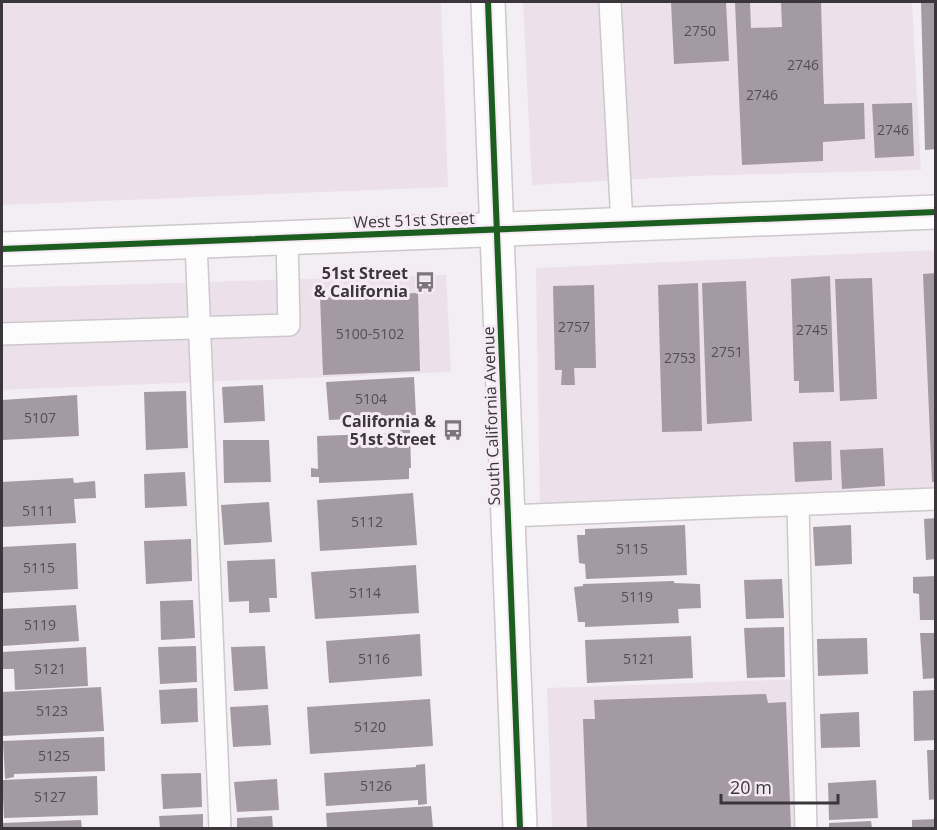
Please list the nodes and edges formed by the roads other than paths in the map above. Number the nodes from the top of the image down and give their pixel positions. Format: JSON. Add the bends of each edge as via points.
{"nodes":[{"id":1,"x":488,"y":2,"type":"edge"},
{"id":2,"x":610,"y":2,"type":"edge"},
{"id":3,"x":936,"y":212,"type":"edge"},
{"id":4,"x":622,"y":224,"type":"junction"},
{"id":5,"x":497,"y":230,"type":"junction"},
{"id":6,"x":287,"y":238,"type":"junction"},
{"id":7,"x":196,"y":242,"type":"junction"},
{"id":8,"x":2,"y":249,"type":"edge"},
{"id":9,"x":200,"y":329,"type":"junction"},
{"id":10,"x":2,"y":334,"type":"edge"},
{"id":11,"x":936,"y":500,"type":"edge"},
{"id":12,"x":798,"y":505,"type":"junction"},
{"id":13,"x":508,"y":516,"type":"junction"},
{"id":14,"x":220,"y":828,"type":"edge"},
{"id":15,"x":520,"y":828,"type":"edge"},
{"id":16,"x":806,"y":828,"type":"edge"}],
"edges":[{"from":1,"to":5,"type":"street","name":"South California Avenue"},
{"from":2,"to":4,"type":"lane"},
{"from":3,"to":4,"type":"street","name":"West 51st Street"},
{"from":4,"to":5,"type":"street","name":"West 51st Street"},
{"from":5,"to":6,"type":"street","name":"West 51st Street"},
{"from":5,"to":13,"type":"street","name":"South California Avenue"},
{"from":6,"to":7,"type":"street","name":"West 51st Street"},
{"from":6,"to":9,"type":"lane","via":[[289,325]]},
{"from":7,"to":8,"type":"street","name":"West 51st Street"},
{"from":7,"to":9,"type":"lane"},
{"from":9,"to":10,"type":"lane"},
{"from":9,"to":14,"type":"lane"},
{"from":11,"to":12,"type":"lane"},
{"from":12,"to":13,"type":"lane"},
{"from":12,"to":16,"type":"lane"},
{"from":13,"to":15,"type":"street","name":"South California Avenue"}]}
